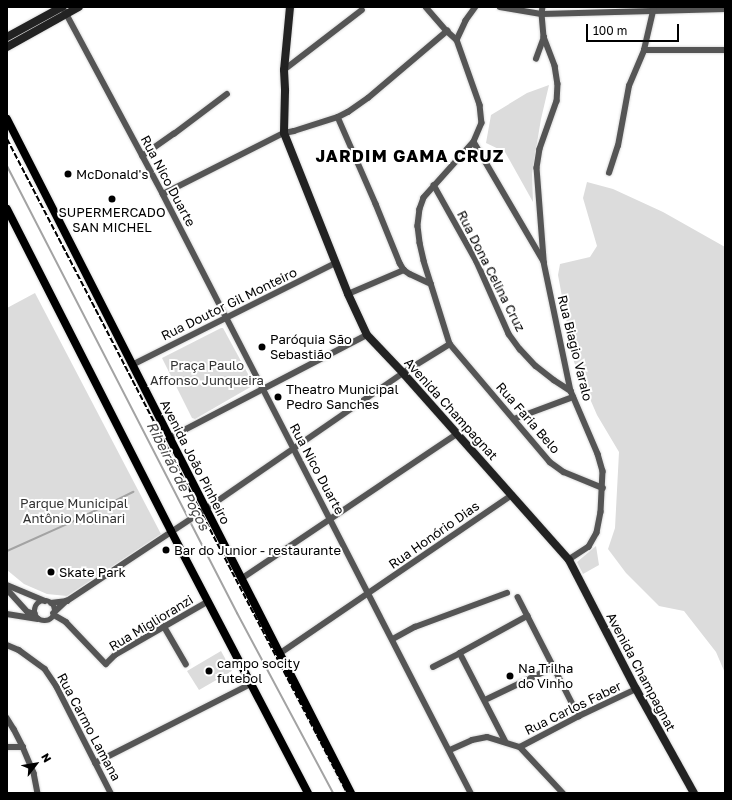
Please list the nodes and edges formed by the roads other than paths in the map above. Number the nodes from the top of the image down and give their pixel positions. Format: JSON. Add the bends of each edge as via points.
{"nodes":[{"id":1,"x":79,"y":7,"type":"edge"},
{"id":2,"x":290,"y":7,"type":"edge"},
{"id":3,"x":426,"y":7,"type":"edge"},
{"id":4,"x":476,"y":7,"type":"edge"},
{"id":5,"x":500,"y":7,"type":"edge"},
{"id":6,"x":543,"y":7,"type":"edge"},
{"id":7,"x":508,"y":8,"type":"edge"},
{"id":8,"x":64,"y":9,"type":"edge"},
{"id":9,"x":600,"y":9,"type":"edge"},
{"id":10,"x":725,"y":9,"type":"edge"},
{"id":11,"x":362,"y":10,"type":"dead end"},
{"id":12,"x":653,"y":10,"type":"edge"},
{"id":13,"x":542,"y":14,"type":"junction"},
{"id":14,"x":447,"y":31,"type":"junction"},
{"id":15,"x":7,"y":37,"type":"edge"},
{"id":16,"x":544,"y":37,"type":"junction"},
{"id":17,"x":457,"y":40,"type":"junction"},
{"id":18,"x":7,"y":47,"type":"edge"},
{"id":19,"x":644,"y":50,"type":"junction"},
{"id":20,"x":725,"y":50,"type":"edge"},
{"id":21,"x":536,"y":59,"type":"dead end"},
{"id":22,"x":284,"y":70,"type":"junction"},
{"id":23,"x":226,"y":94,"type":"dead end"},
{"id":24,"x":338,"y":117,"type":"junction"},
{"id":25,"x":7,"y":119,"type":"edge"},
{"id":26,"x":284,"y":133,"type":"junction"},
{"id":27,"x":474,"y":142,"type":"junction"},
{"id":28,"x":142,"y":156,"type":"junction"},
{"id":29,"x":610,"y":173,"type":"dead end"},
{"id":30,"x":434,"y":185,"type":"junction"},
{"id":31,"x":163,"y":194,"type":"junction"},
{"id":32,"x":7,"y":209,"type":"edge"},
{"id":33,"x":544,"y":262,"type":"junction"},
{"id":34,"x":336,"y":263,"type":"junction"},
{"id":35,"x":404,"y":270,"type":"junction"},
{"id":36,"x":432,"y":284,"type":"junction"},
{"id":37,"x":348,"y":294,"type":"junction"},
{"id":38,"x":226,"y":317,"type":"junction"},
{"id":39,"x":367,"y":335,"type":"junction"},
{"id":40,"x":450,"y":344,"type":"junction"},
{"id":41,"x":132,"y":364,"type":"junction"},
{"id":42,"x":403,"y":372,"type":"junction"},
{"id":43,"x":263,"y":390,"type":"junction"},
{"id":44,"x":572,"y":394,"type":"junction"},
{"id":45,"x":514,"y":419,"type":"junction"},
{"id":46,"x":457,"y":434,"type":"junction"},
{"id":47,"x":169,"y":438,"type":"junction"},
{"id":48,"x":294,"y":448,"type":"junction"},
{"id":49,"x":603,"y":488,"type":"junction"},
{"id":50,"x":512,"y":495,"type":"junction"},
{"id":51,"x":206,"y":509,"type":"junction"},
{"id":52,"x":331,"y":519,"type":"junction"},
{"id":53,"x":170,"y":531,"type":"junction"},
{"id":54,"x":569,"y":560,"type":"junction"},
{"id":55,"x":241,"y":579,"type":"junction"},
{"id":56,"x":7,"y":585,"type":"edge"},
{"id":57,"x":7,"y":589,"type":"edge"},
{"id":58,"x":369,"y":593,"type":"junction"},
{"id":59,"x":507,"y":593,"type":"dead end"},
{"id":60,"x":518,"y":597,"type":"dead end"},
{"id":61,"x":45,"y":601,"type":"junction"},
{"id":62,"x":67,"y":601,"type":"junction"},
{"id":63,"x":207,"y":602,"type":"junction"},
{"id":64,"x":51,"y":603,"type":"junction"},
{"id":65,"x":7,"y":614,"type":"edge"},
{"id":66,"x":54,"y":614,"type":"junction"},
{"id":67,"x":37,"y":616,"type":"junction"},
{"id":68,"x":528,"y":616,"type":"junction"},
{"id":69,"x":164,"y":626,"type":"junction"},
{"id":70,"x":393,"y":640,"type":"junction"},
{"id":71,"x":7,"y":645,"type":"edge"},
{"id":72,"x":460,"y":653,"type":"junction"},
{"id":73,"x":279,"y":654,"type":"junction"},
{"id":74,"x":186,"y":664,"type":"dead end"},
{"id":75,"x":433,"y":667,"type":"dead end"},
{"id":76,"x":554,"y":667,"type":"junction"},
{"id":77,"x":251,"y":684,"type":"junction"},
{"id":78,"x":636,"y":689,"type":"junction"},
{"id":79,"x":485,"y":700,"type":"junction"},
{"id":80,"x":578,"y":716,"type":"junction"},
{"id":81,"x":7,"y":718,"type":"edge"},
{"id":82,"x":506,"y":742,"type":"junction"},
{"id":83,"x":7,"y":747,"type":"edge"},
{"id":84,"x":23,"y":747,"type":"junction"},
{"id":85,"x":520,"y":747,"type":"junction"},
{"id":86,"x":450,"y":750,"type":"junction"},
{"id":87,"x":95,"y":763,"type":"junction"},
{"id":88,"x":38,"y":793,"type":"edge"},
{"id":89,"x":111,"y":793,"type":"edge"},
{"id":90,"x":308,"y":793,"type":"edge"},
{"id":91,"x":352,"y":793,"type":"edge"},
{"id":92,"x":472,"y":793,"type":"edge"},
{"id":93,"x":563,"y":793,"type":"edge"},
{"id":94,"x":694,"y":793,"type":"edge"}],
"edges":[{"from":1,"to":8,"type":"street"},
{"from":2,"to":22,"type":"street","name":"Avenida Champagnat"},
{"from":3,"to":14,"type":"street"},
{"from":4,"to":17,"type":"street"},
{"from":5,"to":7,"type":"street"},
{"from":6,"to":13,"type":"street"},
{"from":7,"to":13,"type":"street"},
{"from":8,"to":15,"type":"street"},
{"from":8,"to":18,"type":"street"},
{"from":8,"to":28,"type":"street","name":"Rua Nico Duarte"},
{"from":9,"to":12,"type":"street"},
{"from":9,"to":13,"type":"street"},
{"from":10,"to":12,"type":"street"},
{"from":11,"to":22,"type":"street"},
{"from":12,"to":19,"type":"street"},
{"from":13,"to":16,"type":"street"},
{"from":14,"to":17,"type":"street"},
{"from":14,"to":24,"type":"street","via":[[368,98]]},
{"from":16,"to":21,"type":"street"},
{"from":16,"to":33,"type":"street","via":[[556,66],[558,84],[557,101],[540,149],[537,168]]},
{"from":17,"to":27,"type":"street","via":[[480,105],[482,123]]},
{"from":19,"to":20,"type":"street"},
{"from":19,"to":29,"type":"street","via":[[629,86],[618,146]]},
{"from":22,"to":26,"type":"street","name":"Avenida Champagnat"},
{"from":23,"to":28,"type":"street"},
{"from":24,"to":26,"type":"street"},
{"from":24,"to":35,"type":"street"},
{"from":25,"to":41,"type":"main road","name":"Avenida João Pinheiro"},
{"from":26,"to":31,"type":"street"},
{"from":26,"to":34,"type":"street","name":"Avenida Champagnat"},
{"from":27,"to":30,"type":"street"},
{"from":27,"to":33,"type":"street","name":"Rua Biagio Varalo"},
{"from":28,"to":31,"type":"street","name":"Rua Nico Duarte"},
{"from":30,"to":36,"type":"street","via":[[424,198],[418,226],[420,243]]},
{"from":30,"to":44,"type":"street","name":"Rua Dona Celina Cruz","via":[[477,262],[509,334],[536,366]]},
{"from":31,"to":38,"type":"street","name":"Rua Nico Duarte"},
{"from":32,"to":53,"type":"main road"},
{"from":33,"to":44,"type":"street","name":"Rua Biagio Varalo"},
{"from":34,"to":37,"type":"street","name":"Avenida Champagnat"},
{"from":34,"to":38,"type":"street","name":"Rua Doutor Gil Monteiro"},
{"from":35,"to":36,"type":"street"},
{"from":35,"to":37,"type":"street"},
{"from":36,"to":40,"type":"street"},
{"from":37,"to":39,"type":"street","name":"Avenida Champagnat"},
{"from":38,"to":41,"type":"street","name":"Rua Doutor Gil Monteiro"},
{"from":38,"to":43,"type":"street","name":"Rua Nico Duarte"},
{"from":39,"to":42,"type":"street","name":"Avenida Champagnat"},
{"from":39,"to":43,"type":"street"},
{"from":40,"to":42,"type":"street"},
{"from":40,"to":45,"type":"street","name":"Rua Faria Belo"},
{"from":41,"to":47,"type":"main road","name":"Avenida João Pinheiro"},
{"from":42,"to":46,"type":"street","name":"Avenida Champagnat"},
{"from":42,"to":48,"type":"street"},
{"from":43,"to":47,"type":"street"},
{"from":43,"to":48,"type":"street","name":"Rua Nico Duarte"},
{"from":44,"to":45,"type":"street"},
{"from":44,"to":49,"type":"street","name":"Rua Biagio Varalo","via":[[598,454],[603,471]]},
{"from":45,"to":49,"type":"street","name":"Rua Faria Belo","via":[[550,462],[564,472]]},
{"from":46,"to":50,"type":"street","name":"Avenida Champagnat"},
{"from":46,"to":52,"type":"street"},
{"from":47,"to":51,"type":"main road","name":"Avenida João Pinheiro"},
{"from":48,"to":51,"type":"street"},
{"from":48,"to":52,"type":"street","name":"Rua Nico Duarte"},
{"from":49,"to":54,"type":"street","name":"Rua Biagio Varalo","via":[[597,533],[589,547]]},
{"from":50,"to":54,"type":"street","name":"Avenida Champagnat"},
{"from":50,"to":58,"type":"street","name":"Rua Honório Dias"},
{"from":51,"to":53,"type":"street"},
{"from":51,"to":55,"type":"main road","name":"Avenida João Pinheiro"},
{"from":52,"to":55,"type":"street"},
{"from":52,"to":58,"type":"street","name":"Rua Nico Duarte"},
{"from":53,"to":62,"type":"street"},
{"from":53,"to":63,"type":"main road"},
{"from":54,"to":78,"type":"street","name":"Avenida Champagnat"},
{"from":55,"to":73,"type":"main road","name":"Avenida João Pinheiro"},
{"from":56,"to":61,"type":"street"},
{"from":57,"to":67,"type":"street","via":[[28,612]]},
{"from":58,"to":70,"type":"street","name":"Rua Nico Duarte"},
{"from":58,"to":73,"type":"street","name":"Rua Honório Dias"},
{"from":59,"to":70,"type":"street","via":[[415,627]]},
{"from":60,"to":68,"type":"street"},
{"from":61,"to":64,"type":"street"},
{"from":61,"to":67,"type":"street","via":[[37,605]]},
{"from":62,"to":64,"type":"street"},
{"from":62,"to":66,"type":"street"},
{"from":63,"to":69,"type":"street","name":"Rua Miglioranzi"},
{"from":63,"to":77,"type":"main road"},
{"from":64,"to":66,"type":"street"},
{"from":65,"to":67,"type":"street"},
{"from":66,"to":67,"type":"street","via":[[47,621]]},
{"from":66,"to":69,"type":"street","name":"Rua Miglioranzi","via":[[66,622],[106,664],[115,655]]},
{"from":68,"to":72,"type":"street"},
{"from":68,"to":76,"type":"street"},
{"from":69,"to":74,"type":"street"},
{"from":70,"to":86,"type":"street","name":"Rua Nico Duarte"},
{"from":71,"to":87,"type":"street","name":"Rua Carmo Lamana","via":[[19,650],[45,669],[57,687]]},
{"from":72,"to":75,"type":"street"},
{"from":72,"to":79,"type":"street"},
{"from":73,"to":91,"type":"main road","name":"Avenida João Pinheiro"},
{"from":76,"to":79,"type":"street"},
{"from":76,"to":80,"type":"street"},
{"from":77,"to":87,"type":"street"},
{"from":77,"to":90,"type":"main road"},
{"from":78,"to":80,"type":"street","name":"Rua Carlos Faber"},
{"from":78,"to":94,"type":"street","name":"Avenida Champagnat"},
{"from":79,"to":82,"type":"street"},
{"from":80,"to":85,"type":"street","name":"Rua Carlos Faber"},
{"from":81,"to":84,"type":"street"},
{"from":82,"to":85,"type":"street"},
{"from":82,"to":86,"type":"street","via":[[487,737],[472,740]]},
{"from":83,"to":84,"type":"street"},
{"from":84,"to":88,"type":"street","via":[[34,773]]},
{"from":85,"to":93,"type":"street"},
{"from":86,"to":92,"type":"street","name":"Rua Nico Duarte"},
{"from":87,"to":89,"type":"street","name":"Rua Carmo Lamana"}]}
